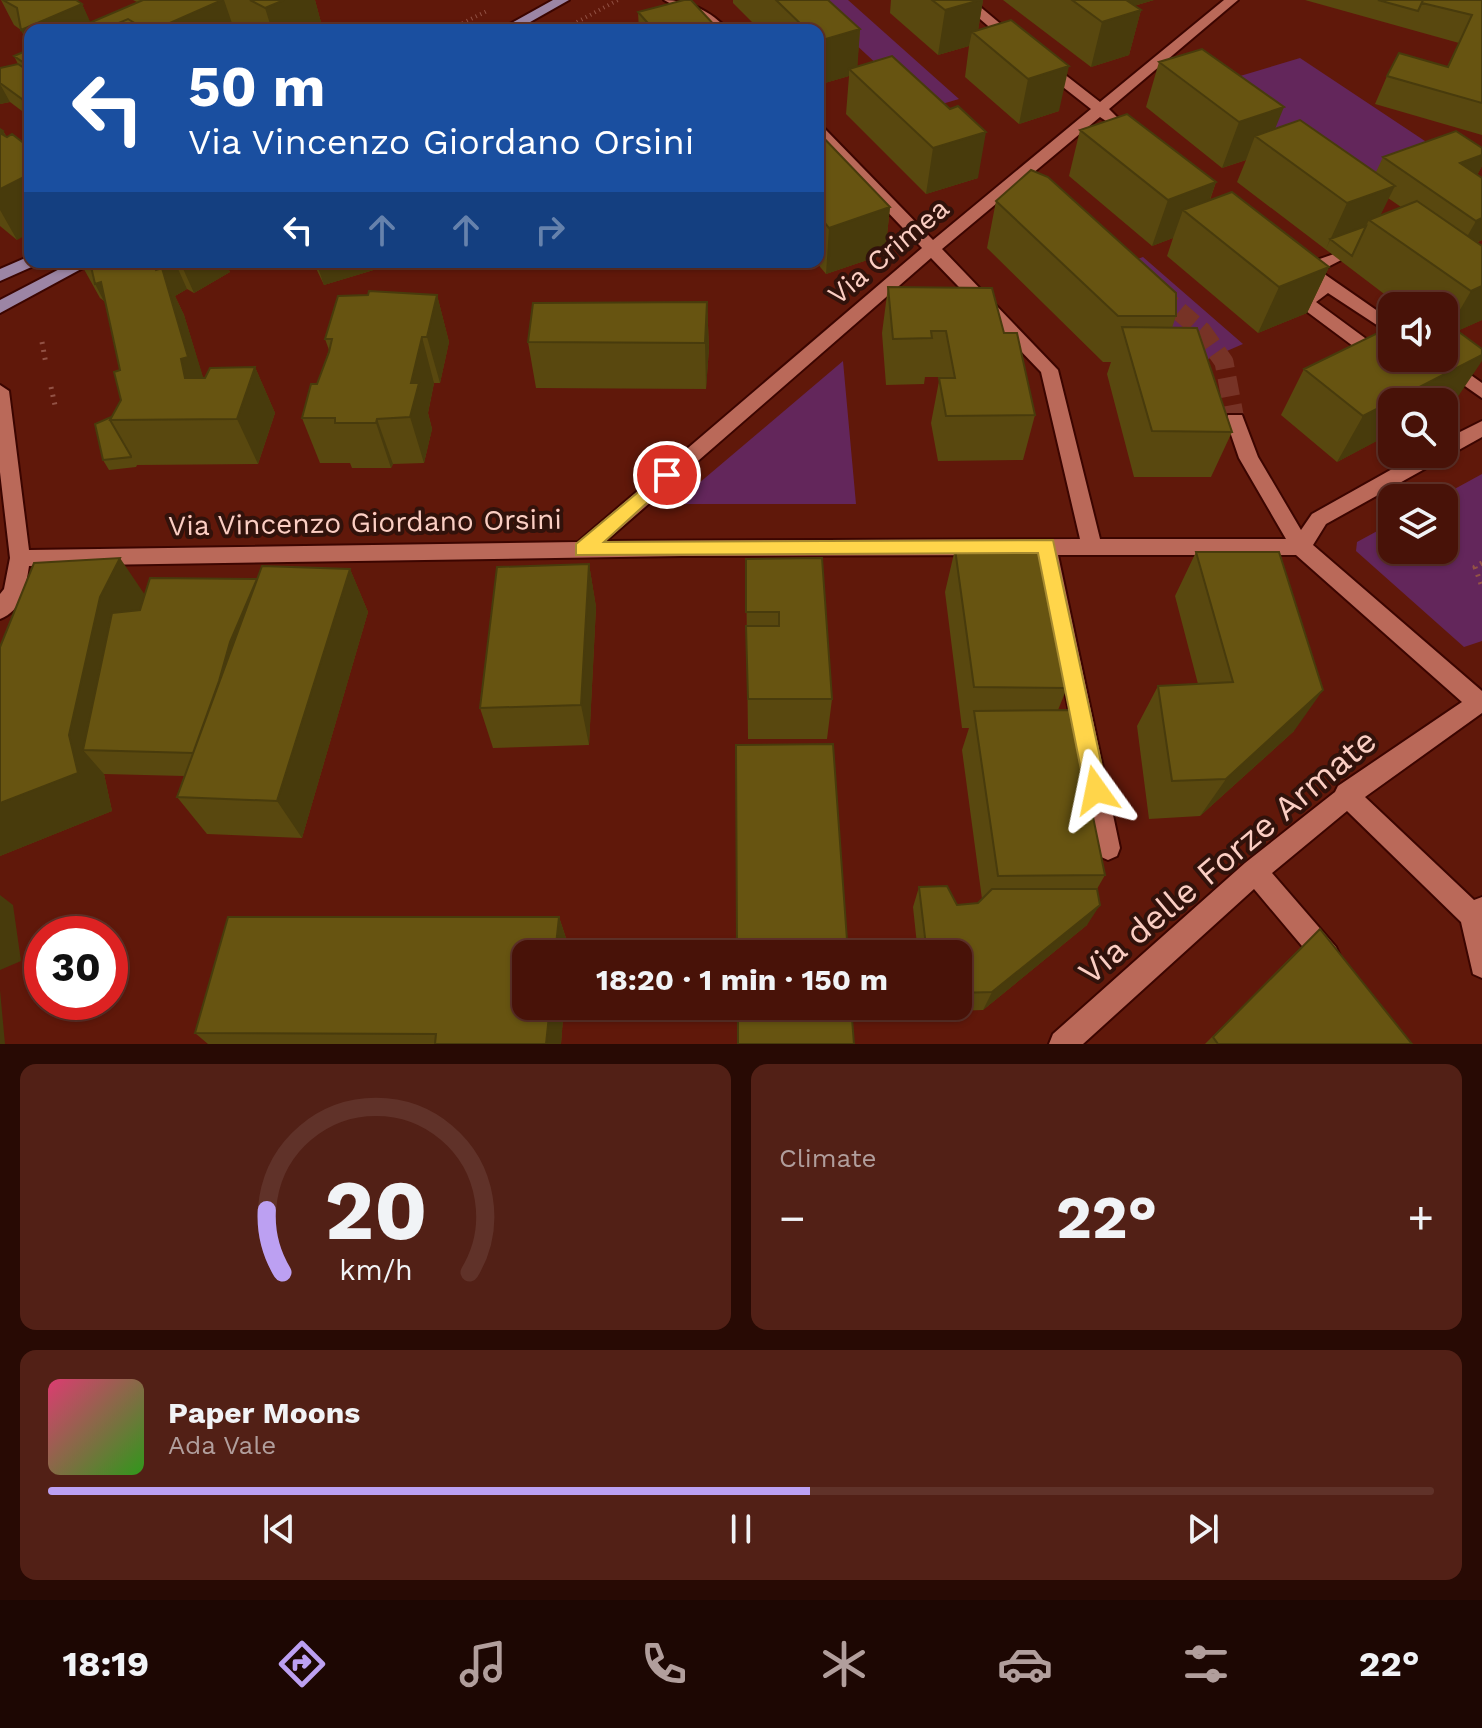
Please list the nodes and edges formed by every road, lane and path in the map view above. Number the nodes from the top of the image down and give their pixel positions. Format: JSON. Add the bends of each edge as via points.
{"nodes":[{"id":1,"x":563,"y":0,"type":"edge"},
{"id":2,"x":618,"y":0,"type":"edge"},
{"id":3,"x":670,"y":0,"type":"edge"},
{"id":4,"x":964,"y":0,"type":"edge"},
{"id":5,"x":1232,"y":0,"type":"edge"},
{"id":6,"x":496,"y":6,"type":"dead end"},
{"id":7,"x":576,"y":22,"type":"dead end"},
{"id":8,"x":461,"y":24,"type":"edge"},
{"id":9,"x":517,"y":24,"type":"edge"},
{"id":10,"x":714,"y":24,"type":"edge"},
{"id":11,"x":1100,"y":111,"type":"junction"},
{"id":12,"x":1119,"y":125,"type":"edge"},
{"id":13,"x":824,"y":136,"type":"edge"},
{"id":14,"x":1014,"y":183,"type":"junction"},
{"id":15,"x":1033,"y":191,"type":"edge"},
{"id":16,"x":934,"y":249,"type":"junction"},
{"id":17,"x":1283,"y":252,"type":"edge"},
{"id":18,"x":1337,"y":258,"type":"edge"},
{"id":19,"x":24,"y":264,"type":"edge"},
{"id":20,"x":75,"y":268,"type":"edge"},
{"id":21,"x":1306,"y":270,"type":"junction"},
{"id":22,"x":0,"y":276,"type":"edge"},
{"id":23,"x":1327,"y":286,"type":"junction"},
{"id":24,"x":0,"y":307,"type":"edge"},
{"id":25,"x":1378,"y":320,"type":"edge"},
{"id":26,"x":42,"y":342,"type":"dead end"},
{"id":27,"x":1363,"y":345,"type":"edge"},
{"id":28,"x":46,"y":364,"type":"dead end"},
{"id":29,"x":1454,"y":372,"type":"edge"},
{"id":30,"x":51,"y":387,"type":"dead end"},
{"id":31,"x":0,"y":391,"type":"edge"},
{"id":32,"x":1482,"y":392,"type":"edge"},
{"id":33,"x":56,"y":410,"type":"dead end"},
{"id":34,"x":1235,"y":420,"type":"tunnel mouth"},
{"id":35,"x":1482,"y":428,"type":"edge"},
{"id":36,"x":1458,"y":441,"type":"edge"},
{"id":37,"x":1410,"y":468,"type":"edge"},
{"id":38,"x":1046,"y":545,"type":"junction"},
{"id":39,"x":1092,"y":546,"type":"junction"},
{"id":40,"x":1301,"y":547,"type":"junction"},
{"id":41,"x":583,"y":549,"type":"junction"},
{"id":42,"x":20,"y":558,"type":"junction"},
{"id":43,"x":1482,"y":563,"type":"edge"},
{"id":44,"x":1482,"y":587,"type":"edge"},
{"id":45,"x":0,"y":610,"type":"edge"},
{"id":46,"x":1480,"y":702,"type":"edge"},
{"id":47,"x":1346,"y":794,"type":"junction"},
{"id":48,"x":1108,"y":848,"type":"dead end"},
{"id":49,"x":1254,"y":871,"type":"junction"},
{"id":50,"x":1477,"y":913,"type":"edge"},
{"id":51,"x":1482,"y":965,"type":"edge"},
{"id":52,"x":1340,"y":973,"type":"edge"},
{"id":53,"x":1063,"y":1044,"type":"edge"}],
"edges":[{"from":1,"to":9,"type":"main road"},
{"from":2,"to":7,"type":"path"},
{"from":3,"to":10,"type":"street"},
{"from":4,"to":11,"type":"street"},
{"from":5,"to":11,"type":"street","name":"Via Crimea"},
{"from":6,"to":8,"type":"path"},
{"from":11,"to":12,"type":"street"},
{"from":11,"to":14,"type":"street","name":"Via Crimea"},
{"from":13,"to":16,"type":"street"},
{"from":14,"to":15,"type":"street"},
{"from":14,"to":16,"type":"street","name":"Via Crimea"},
{"from":16,"to":39,"type":"street","via":[[1049,370]]},
{"from":16,"to":41,"type":"street","name":"Via Crimea"},
{"from":17,"to":21,"type":"street"},
{"from":18,"to":21,"type":"street"},
{"from":19,"to":22,"type":"main road"},
{"from":20,"to":24,"type":"main road"},
{"from":21,"to":23,"type":"street"},
{"from":23,"to":25,"type":"street"},
{"from":23,"to":27,"type":"street","via":[[1306,300],[1308,304]]},
{"from":26,"to":28,"type":"path"},
{"from":29,"to":32,"type":"street"},
{"from":30,"to":33,"type":"path"},
{"from":31,"to":42,"type":"street"},
{"from":34,"to":40,"type":"street","via":[[1249,458]]},
{"from":35,"to":36,"type":"street"},
{"from":37,"to":40,"type":"street","via":[[1319,519]]},
{"from":38,"to":39,"type":"street","name":"Via Vincenzo Giordano Orsini"},
{"from":38,"to":41,"type":"street","name":"Via Vincenzo Giordano Orsini"},
{"from":38,"to":48,"type":"street"},
{"from":39,"to":40,"type":"street","name":"Via Vincenzo Giordano Orsini"},
{"from":40,"to":46,"type":"street"},
{"from":41,"to":42,"type":"street","name":"Via Vincenzo Giordano Orsini"},
{"from":42,"to":45,"type":"street","via":[[14,592]]},
{"from":43,"to":44,"type":"path","via":[[1475,567]]},
{"from":46,"to":47,"type":"street","name":"Via delle Forze Armate"},
{"from":47,"to":49,"type":"street","name":"Via delle Forze Armate"},
{"from":47,"to":50,"type":"street"},
{"from":49,"to":52,"type":"street"},
{"from":49,"to":53,"type":"street","name":"Via delle Forze Armate"},
{"from":50,"to":51,"type":"street"}]}
